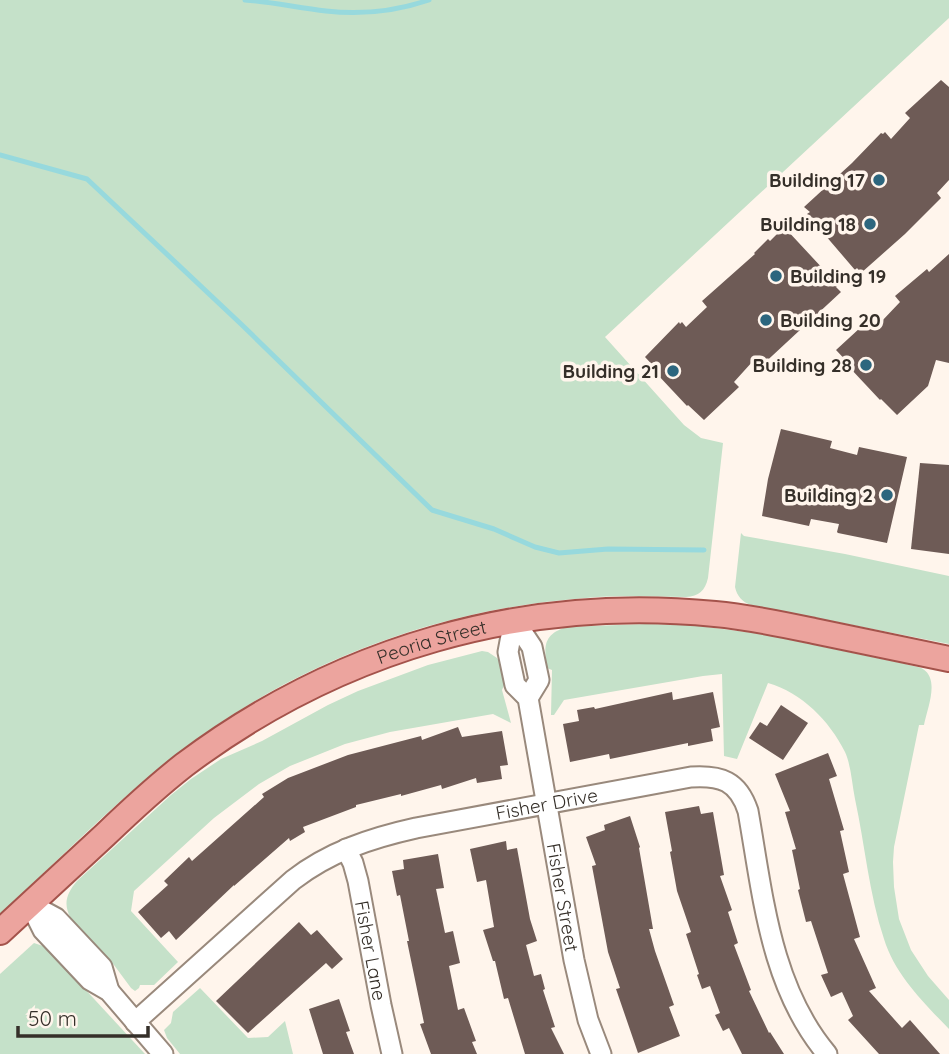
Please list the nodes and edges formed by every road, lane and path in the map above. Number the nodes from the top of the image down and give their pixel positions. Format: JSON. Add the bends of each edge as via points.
{"nodes":[{"id":1,"x":513,"y":620,"type":"junction"},
{"id":2,"x":949,"y":659,"type":"edge"},
{"id":3,"x":546,"y":804,"type":"junction"},
{"id":4,"x":346,"y":849,"type":"junction"},
{"id":5,"x":30,"y":904,"type":"junction"},
{"id":6,"x":0,"y":932,"type":"edge"},
{"id":7,"x":135,"y":1022,"type":"junction"},
{"id":8,"x":163,"y":1054,"type":"edge"},
{"id":9,"x":393,"y":1054,"type":"edge"},
{"id":10,"x":601,"y":1054,"type":"edge"},
{"id":11,"x":827,"y":1054,"type":"edge"}],
"edges":[{"from":1,"to":2,"type":"main road","name":"Peoria Street","via":[[625,610],[716,614]]},
{"from":1,"to":3,"type":"street","name":"Fisher Street","via":[[508,652],[515,685],[528,698]]},
{"from":1,"to":5,"type":"main road","name":"Peoria Street","via":[[394,651],[264,712],[172,775]]},
{"from":3,"to":4,"type":"street","name":"Fisher Drive","via":[[401,831]]},
{"from":3,"to":10,"type":"street","name":"Fisher Street","via":[[576,972]]},
{"from":3,"to":11,"type":"street","name":"Fisher Drive","via":[[699,776],[735,788],[748,811],[780,970],[801,1017]]},
{"from":4,"to":7,"type":"street","name":"Fisher Drive","via":[[292,880]]},
{"from":4,"to":9,"type":"street","name":"Fisher Lane","via":[[358,881]]},
{"from":5,"to":6,"type":"main road","name":"Peoria Street"},
{"from":5,"to":7,"type":"street","via":[[43,930],[90,980],[109,991]]},
{"from":7,"to":8,"type":"street"}]}
